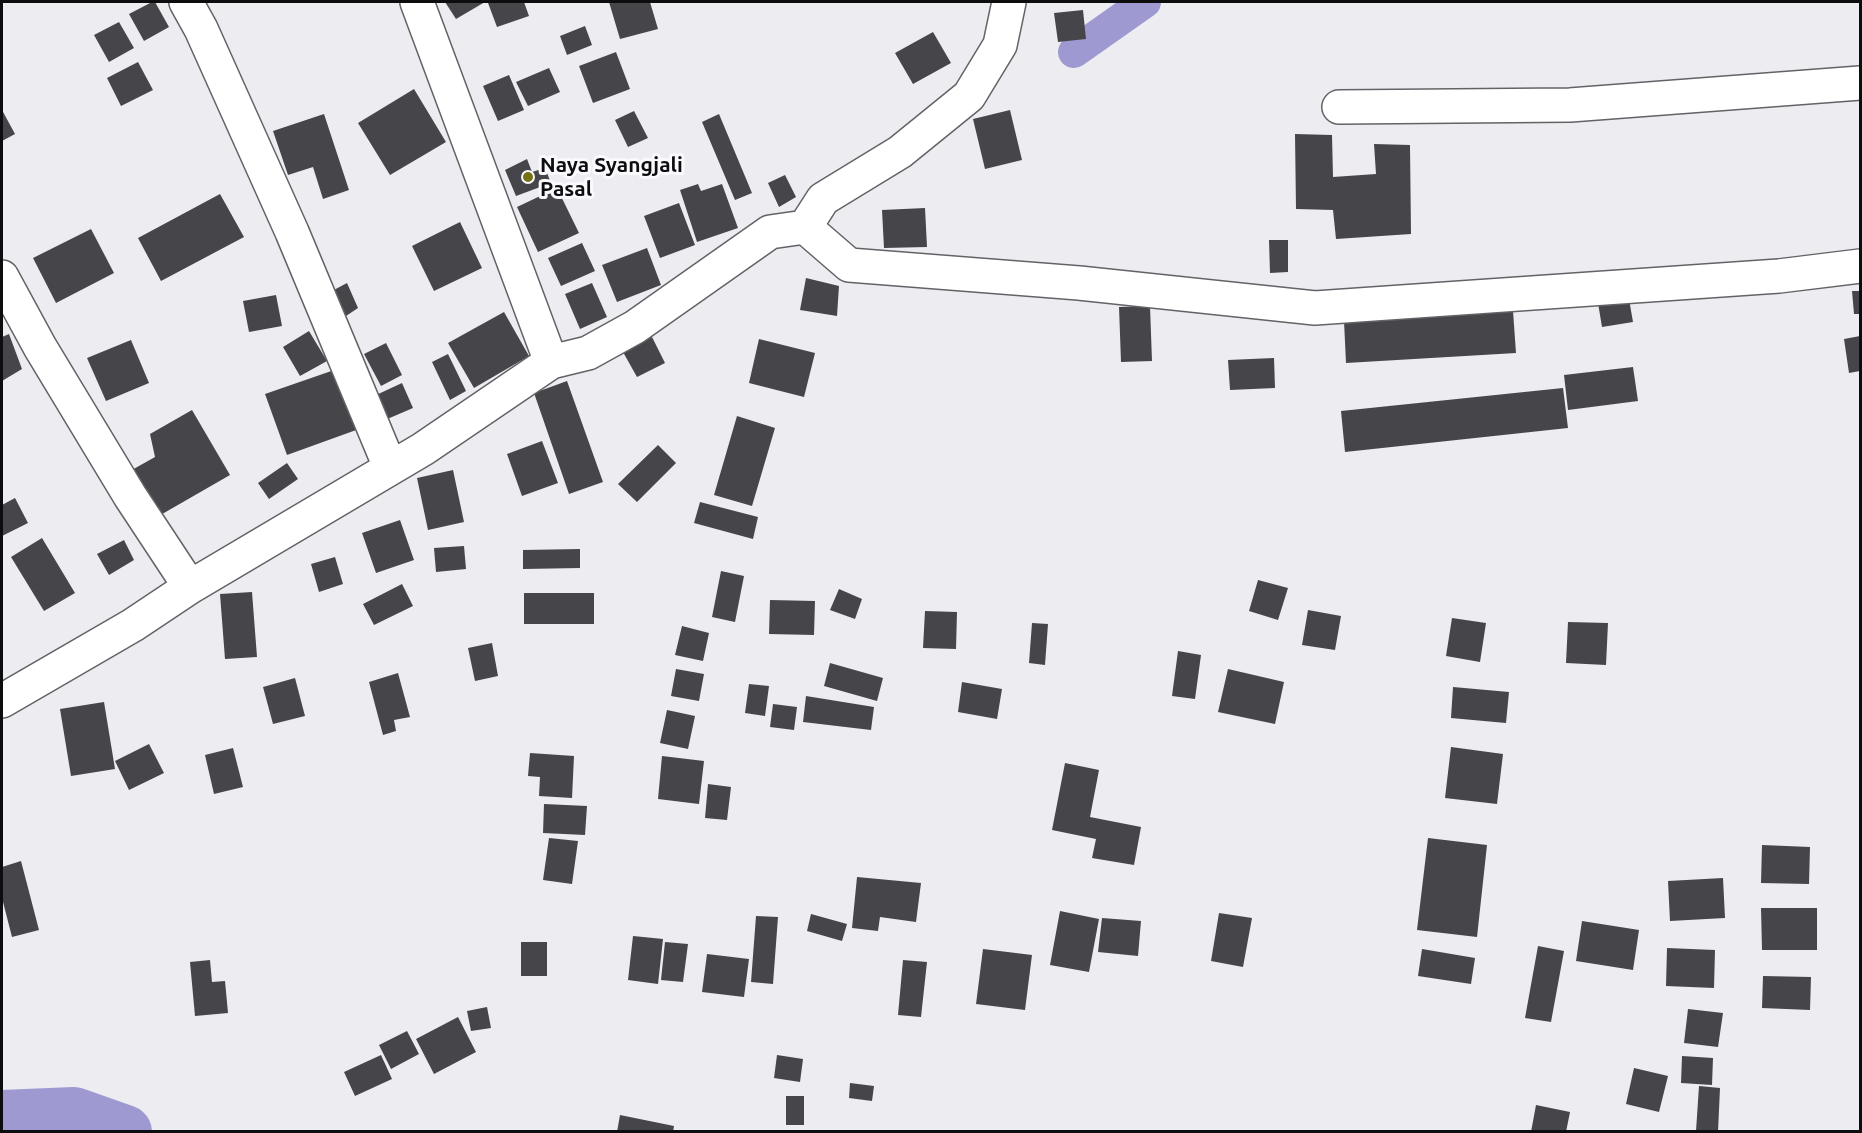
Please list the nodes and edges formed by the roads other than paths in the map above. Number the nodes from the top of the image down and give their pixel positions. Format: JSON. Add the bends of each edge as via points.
{"nodes":[{"id":1,"x":186,"y":2,"type":"edge"},
{"id":2,"x":417,"y":2,"type":"edge"},
{"id":3,"x":1010,"y":2,"type":"edge"},
{"id":4,"x":1860,"y":83,"type":"edge"},
{"id":5,"x":1339,"y":107,"type":"dead end"},
{"id":6,"x":805,"y":227,"type":"junction"},
{"id":7,"x":1860,"y":266,"type":"edge"},
{"id":8,"x":2,"y":277,"type":"edge"},
{"id":9,"x":551,"y":362,"type":"junction"},
{"id":10,"x":390,"y":467,"type":"junction"},
{"id":11,"x":190,"y":587,"type":"junction"},
{"id":12,"x":2,"y":701,"type":"edge"}],
"edges":[{"from":1,"to":10,"type":"street","via":[[292,232]]},
{"from":2,"to":9,"type":"street"},
{"from":3,"to":6,"type":"street","via":[[1000,45],[969,96],[900,152],[823,199]]},
{"from":4,"to":5,"type":"street","via":[[1570,105]]},
{"from":6,"to":7,"type":"street","via":[[849,265],[1079,282],[1315,308],[1779,276]]},
{"from":6,"to":9,"type":"street","via":[[770,232],[634,327],[588,353]]},
{"from":8,"to":11,"type":"street","via":[[130,496]]},
{"from":9,"to":10,"type":"street"},
{"from":10,"to":11,"type":"street"},
{"from":11,"to":12,"type":"street"}]}
